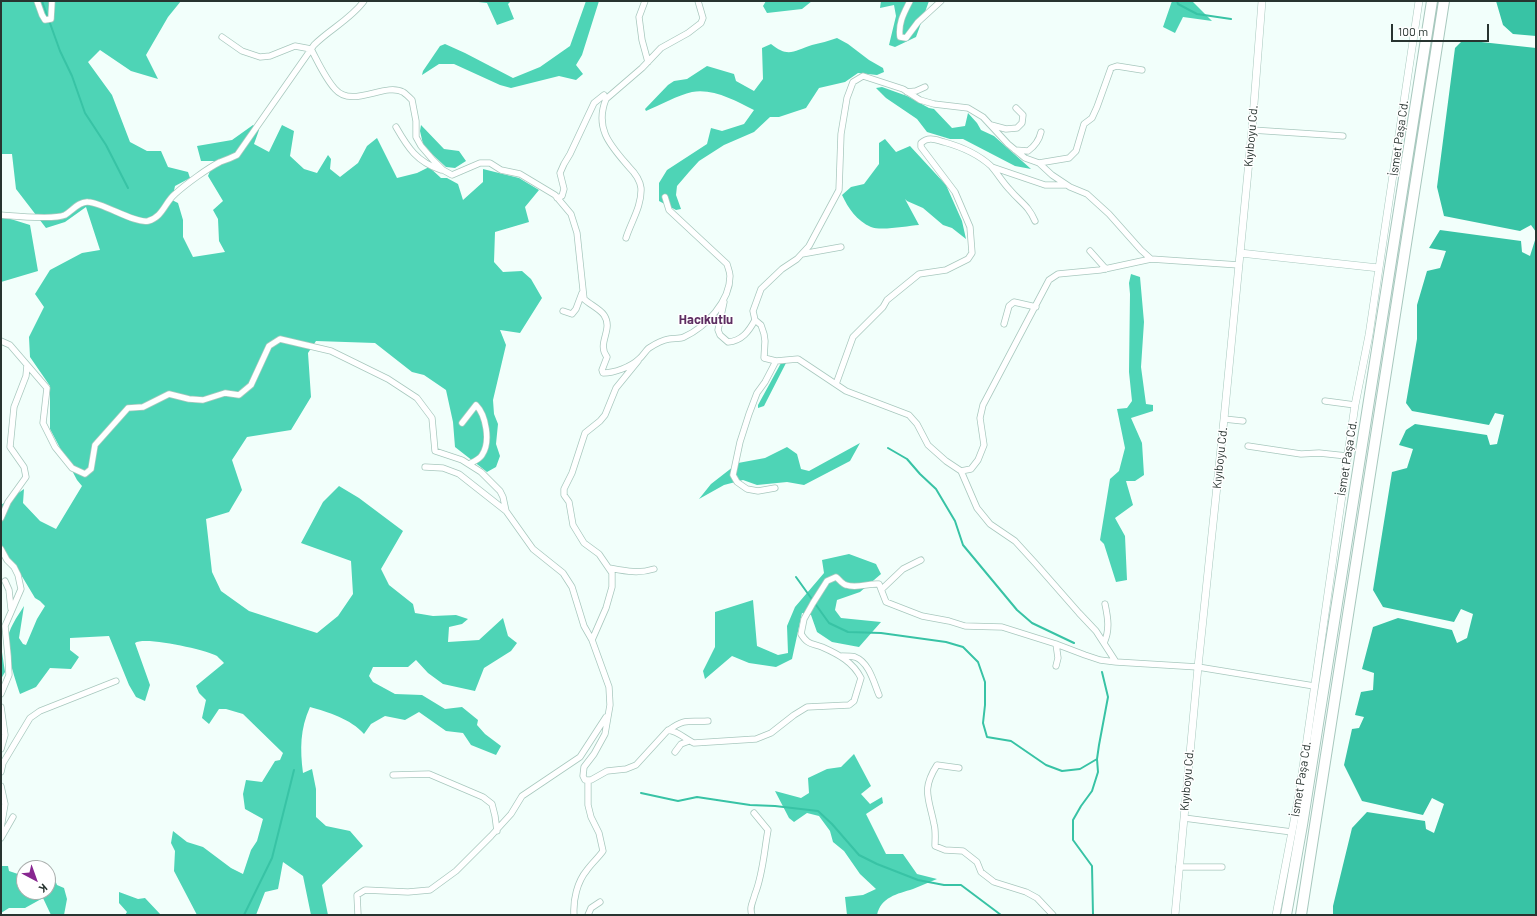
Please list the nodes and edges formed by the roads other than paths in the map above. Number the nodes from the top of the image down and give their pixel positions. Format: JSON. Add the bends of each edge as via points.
{"nodes":[{"id":1,"x":38,"y":1,"type":"edge"},
{"id":2,"x":52,"y":1,"type":"edge"},
{"id":3,"x":364,"y":1,"type":"edge"},
{"id":4,"x":645,"y":1,"type":"edge"},
{"id":5,"x":698,"y":1,"type":"edge"},
{"id":6,"x":910,"y":1,"type":"edge"},
{"id":7,"x":941,"y":1,"type":"edge"},
{"id":8,"x":1262,"y":1,"type":"edge"},
{"id":9,"x":1419,"y":1,"type":"edge"},
{"id":10,"x":1432,"y":1,"type":"edge"},
{"id":11,"x":1444,"y":1,"type":"edge"},
{"id":12,"x":222,"y":37,"type":"dead end"},
{"id":13,"x":311,"y":49,"type":"junction"},
{"id":14,"x":648,"y":62,"type":"junction"},
{"id":15,"x":1142,"y":70,"type":"dead end"},
{"id":16,"x":925,"y":87,"type":"dead end"},
{"id":17,"x":906,"y":92,"type":"junction"},
{"id":18,"x":606,"y":99,"type":"junction"},
{"id":19,"x":1016,"y":108,"type":"dead end"},
{"id":20,"x":990,"y":125,"type":"junction"},
{"id":21,"x":396,"y":127,"type":"dead end"},
{"id":22,"x":1252,"y":130,"type":"junction"},
{"id":23,"x":1041,"y":132,"type":"dead end"},
{"id":24,"x":1343,"y":136,"type":"dead end"},
{"id":25,"x":1015,"y":150,"type":"junction"},
{"id":26,"x":1039,"y":163,"type":"junction"},
{"id":27,"x":991,"y":167,"type":"junction"},
{"id":28,"x":443,"y":170,"type":"junction"},
{"id":29,"x":1066,"y":185,"type":"junction"},
{"id":30,"x":665,"y":197,"type":"dead end"},
{"id":31,"x":557,"y":198,"type":"junction"},
{"id":32,"x":1,"y":215,"type":"edge"},
{"id":33,"x":1035,"y":221,"type":"dead end"},
{"id":34,"x":626,"y":238,"type":"dead end"},
{"id":35,"x":841,"y":247,"type":"dead end"},
{"id":36,"x":1090,"y":251,"type":"dead end"},
{"id":37,"x":1240,"y":253,"type":"junction"},
{"id":38,"x":802,"y":254,"type":"junction"},
{"id":39,"x":1151,"y":259,"type":"junction"},
{"id":40,"x":1239,"y":265,"type":"junction"},
{"id":41,"x":1379,"y":268,"type":"junction"},
{"id":42,"x":1106,"y":269,"type":"junction"},
{"id":43,"x":582,"y":291,"type":"junction"},
{"id":44,"x":726,"y":294,"type":"junction"},
{"id":45,"x":1036,"y":307,"type":"junction"},
{"id":46,"x":563,"y":311,"type":"dead end"},
{"id":47,"x":755,"y":320,"type":"junction"},
{"id":48,"x":1004,"y":324,"type":"dead end"},
{"id":49,"x":1,"y":341,"type":"edge"},
{"id":50,"x":638,"y":360,"type":"junction"},
{"id":51,"x":776,"y":361,"type":"junction"},
{"id":52,"x":27,"y":365,"type":"junction"},
{"id":53,"x":836,"y":384,"type":"junction"},
{"id":54,"x":1325,"y":401,"type":"dead end"},
{"id":55,"x":1355,"y":405,"type":"junction"},
{"id":56,"x":1224,"y":419,"type":"junction"},
{"id":57,"x":1243,"y":421,"type":"dead end"},
{"id":58,"x":462,"y":423,"type":"dead end"},
{"id":59,"x":1248,"y":446,"type":"dead end"},
{"id":60,"x":1347,"y":456,"type":"junction"},
{"id":61,"x":469,"y":464,"type":"junction"},
{"id":62,"x":425,"y":467,"type":"dead end"},
{"id":63,"x":961,"y":471,"type":"junction"},
{"id":64,"x":775,"y":488,"type":"dead end"},
{"id":65,"x":506,"y":511,"type":"junction"},
{"id":66,"x":1,"y":518,"type":"edge"},
{"id":67,"x":1,"y":548,"type":"edge"},
{"id":68,"x":921,"y":560,"type":"dead end"},
{"id":69,"x":609,"y":568,"type":"junction"},
{"id":70,"x":654,"y":570,"type":"dead end"},
{"id":71,"x":5,"y":581,"type":"dead end"},
{"id":72,"x":882,"y":588,"type":"junction"},
{"id":73,"x":1105,"y":604,"type":"dead end"},
{"id":74,"x":11,"y":611,"type":"junction"},
{"id":75,"x":592,"y":640,"type":"junction"},
{"id":76,"x":1104,"y":643,"type":"junction"},
{"id":77,"x":1056,"y":644,"type":"junction"},
{"id":78,"x":838,"y":655,"type":"junction"},
{"id":79,"x":1116,"y":662,"type":"junction"},
{"id":80,"x":1056,"y":666,"type":"dead end"},
{"id":81,"x":1198,"y":667,"type":"junction"},
{"id":82,"x":116,"y":681,"type":"dead end"},
{"id":83,"x":1314,"y":686,"type":"junction"},
{"id":84,"x":1,"y":694,"type":"edge"},
{"id":85,"x":879,"y":695,"type":"dead end"},
{"id":86,"x":1,"y":707,"type":"edge"},
{"id":87,"x":607,"y":716,"type":"junction"},
{"id":88,"x":708,"y":721,"type":"dead end"},
{"id":89,"x":669,"y":730,"type":"junction"},
{"id":90,"x":690,"y":741,"type":"junction"},
{"id":91,"x":1,"y":748,"type":"edge"},
{"id":92,"x":675,"y":752,"type":"dead end"},
{"id":93,"x":959,"y":768,"type":"dead end"},
{"id":94,"x":1,"y":772,"type":"edge"},
{"id":95,"x":393,"y":775,"type":"dead end"},
{"id":96,"x":588,"y":780,"type":"junction"},
{"id":97,"x":1,"y":786,"type":"edge"},
{"id":98,"x":754,"y":813,"type":"dead end"},
{"id":99,"x":13,"y":817,"type":"dead end"},
{"id":100,"x":1184,"y":818,"type":"junction"},
{"id":101,"x":1,"y":828,"type":"edge"},
{"id":102,"x":496,"y":831,"type":"junction"},
{"id":103,"x":1292,"y":832,"type":"junction"},
{"id":104,"x":1,"y":838,"type":"edge"},
{"id":105,"x":1180,"y":867,"type":"junction"},
{"id":106,"x":1222,"y":867,"type":"dead end"},
{"id":107,"x":600,"y":902,"type":"dead end"},
{"id":108,"x":574,"y":914,"type":"edge"},
{"id":109,"x":358,"y":915,"type":"edge"},
{"id":110,"x":588,"y":915,"type":"edge"},
{"id":111,"x":752,"y":915,"type":"edge"},
{"id":112,"x":1053,"y":915,"type":"edge"},
{"id":113,"x":1175,"y":915,"type":"edge"},
{"id":114,"x":1276,"y":915,"type":"edge"},
{"id":115,"x":1286,"y":915,"type":"edge"},
{"id":116,"x":1301,"y":915,"type":"edge"}],
"edges":[{"from":1,"to":2,"type":"street","via":[[45,20],[51,19]]},
{"from":3,"to":13,"type":"street"},
{"from":4,"to":14,"type":"street","via":[[639,17]]},
{"from":5,"to":14,"type":"street","via":[[703,18],[700,23],[661,48]]},
{"from":6,"to":7,"type":"street","via":[[899,28],[900,37],[906,38],[918,22]]},
{"from":8,"to":22,"type":"street","name":"Kıyıboyu Cd."},
{"from":9,"to":41,"type":"street","name":"İsmet Paşa Cd."},
{"from":10,"to":115,"type":"highway"},
{"from":11,"to":116,"type":"highway"},
{"from":12,"to":13,"type":"street","via":[[242,51],[260,57],[270,56],[295,46]]},
{"from":13,"to":28,"type":"street","via":[[336,90],[348,96],[358,97],[389,90],[402,91],[412,100],[416,137]]},
{"from":13,"to":32,"type":"street","via":[[237,155],[220,163],[175,194],[162,212],[154,218],[148,221],[137,220],[86,201],[64,215]]},
{"from":14,"to":18,"type":"street"},
{"from":15,"to":26,"type":"street","via":[[1117,66],[1111,68],[1092,118],[1084,124],[1076,151],[1069,158]]},
{"from":16,"to":17,"type":"street"},
{"from":17,"to":20,"type":"street","via":[[934,104],[968,108],[983,117]]},
{"from":17,"to":38,"type":"street","via":[[863,76],[853,82],[847,98],[841,134],[839,190],[810,246]]},
{"from":18,"to":31,"type":"street","via":[[604,95],[594,103],[560,173],[564,189],[562,196]]},
{"from":18,"to":34,"type":"street","via":[[601,115],[605,135],[612,148],[632,170],[641,188],[639,205]]},
{"from":19,"to":20,"type":"street","via":[[1023,115],[1022,123],[1017,128],[1006,129]]},
{"from":20,"to":25,"type":"street"},
{"from":21,"to":28,"type":"street","via":[[407,147],[415,155],[435,168]]},
{"from":22,"to":24,"type":"street"},
{"from":22,"to":37,"type":"street","name":"Kıyıboyu Cd."},
{"from":23,"to":25,"type":"street","via":[[1040,139],[1028,152]]},
{"from":25,"to":26,"type":"street","via":[[1025,158]]},
{"from":26,"to":29,"type":"street"},
{"from":27,"to":29,"type":"street","via":[[1045,185]]},
{"from":27,"to":33,"type":"street","via":[[1030,210]]},
{"from":27,"to":53,"type":"street","via":[[978,156],[958,146],[931,138],[921,143],[926,154],[955,192],[970,228],[972,253],[968,259],[946,270],[919,274],[887,300],[853,337]]},
{"from":28,"to":31,"type":"street","via":[[452,175],[480,163],[490,163],[501,170],[520,174]]},
{"from":29,"to":39,"type":"street","via":[[1087,194]]},
{"from":30,"to":44,"type":"street","via":[[669,210],[727,264],[730,276]]},
{"from":31,"to":43,"type":"street","via":[[571,214],[577,233]]},
{"from":35,"to":38,"type":"street"},
{"from":36,"to":42,"type":"street"},
{"from":37,"to":40,"type":"street","name":"Kıyıboyu Cd."},
{"from":37,"to":41,"type":"street"},
{"from":38,"to":47,"type":"street","via":[[761,288],[753,311]]},
{"from":39,"to":40,"type":"street"},
{"from":39,"to":42,"type":"street"},
{"from":40,"to":56,"type":"street","name":"Kıyıboyu Cd."},
{"from":41,"to":55,"type":"street","name":"İsmet Paşa Cd."},
{"from":42,"to":45,"type":"street","via":[[1058,274],[1049,280]]},
{"from":43,"to":46,"type":"street","via":[[576,310],[572,314]]},
{"from":43,"to":50,"type":"street","via":[[584,299],[604,314],[608,327],[602,345],[607,357],[603,373],[624,368]]},
{"from":44,"to":47,"type":"street","via":[[718,330],[720,335],[728,342],[737,341],[750,329]]},
{"from":44,"to":50,"type":"street","via":[[713,315],[701,326],[684,337],[669,339],[649,348]]},
{"from":45,"to":48,"type":"street","via":[[1014,302],[1009,306]]},
{"from":45,"to":63,"type":"street","via":[[983,405],[980,418],[984,445],[978,460],[971,469]]},
{"from":47,"to":51,"type":"street","via":[[761,325],[764,334],[764,358]]},
{"from":49,"to":52,"type":"street","via":[[10,345]]},
{"from":50,"to":69,"type":"street","via":[[616,388],[605,415],[585,433],[572,473],[564,488],[573,525],[584,543],[599,554]]},
{"from":51,"to":53,"type":"street","via":[[798,359]]},
{"from":51,"to":64,"type":"street","via":[[757,393],[749,414],[733,475],[737,482],[747,489],[758,491]]},
{"from":52,"to":61,"type":"street","via":[[47,388],[43,423],[55,448],[72,468],[86,474],[91,469],[95,445],[128,408],[143,407],[169,394],[203,400],[225,394],[239,395],[251,385],[269,346],[280,339],[331,351],[388,379],[417,398],[432,418],[435,451]]},
{"from":52,"to":66,"type":"street","via":[[26,376],[14,407],[10,447],[24,467],[26,477],[8,502]]},
{"from":53,"to":63,"type":"street","via":[[869,401],[909,415],[928,445]]},
{"from":54,"to":55,"type":"street"},
{"from":55,"to":60,"type":"street","name":"İsmet Paşa Cd."},
{"from":56,"to":57,"type":"street"},
{"from":56,"to":81,"type":"street","name":"Kıyıboyu Cd."},
{"from":58,"to":61,"type":"street","via":[[476,405],[484,417],[486,428],[486,443],[482,456]]},
{"from":59,"to":60,"type":"street","via":[[1301,454],[1319,452]]},
{"from":60,"to":83,"type":"street","name":"İsmet Paşa Cd."},
{"from":61,"to":65,"type":"street","via":[[500,491]]},
{"from":62,"to":65,"type":"street","via":[[443,468],[460,474]]},
{"from":63,"to":76,"type":"street","via":[[977,508],[990,524],[1015,541]]},
{"from":65,"to":75,"type":"street","via":[[533,549],[563,573],[572,587],[584,626]]},
{"from":67,"to":74,"type":"street","via":[[18,575],[21,589]]},
{"from":68,"to":72,"type":"street","via":[[903,569]]},
{"from":69,"to":70,"type":"street","via":[[634,573]]},
{"from":69,"to":75,"type":"street","via":[[612,573],[612,587]]},
{"from":71,"to":74,"type":"street","via":[[9,590]]},
{"from":72,"to":77,"type":"street","via":[[886,602],[922,616],[965,626],[1002,627]]},
{"from":72,"to":78,"type":"street","via":[[879,584],[872,583],[845,585],[836,577],[827,581],[822,588],[804,618],[801,634],[805,641],[813,646]]},
{"from":73,"to":76,"type":"street","via":[[1109,626]]},
{"from":74,"to":84,"type":"street","via":[[5,626],[9,675]]},
{"from":75,"to":87,"type":"street","via":[[609,687],[610,705]]},
{"from":76,"to":79,"type":"street"},
{"from":77,"to":79,"type":"street","via":[[1085,656]]},
{"from":77,"to":80,"type":"street"},
{"from":78,"to":85,"type":"street","via":[[855,657],[864,663]]},
{"from":78,"to":90,"type":"street","via":[[856,669],[861,678],[854,702],[849,705],[807,707],[771,733],[756,739],[709,743]]},
{"from":79,"to":81,"type":"street"},
{"from":81,"to":83,"type":"street"},
{"from":81,"to":100,"type":"street","name":"Kıyıboyu Cd."},
{"from":82,"to":94,"type":"street","via":[[40,711],[30,718],[2,763]]},
{"from":83,"to":103,"type":"street","name":"İsmet Paşa Cd."},
{"from":86,"to":91,"type":"street","via":[[5,736]]},
{"from":87,"to":96,"type":"street","via":[[605,734],[584,767],[583,776]]},
{"from":87,"to":102,"type":"street","via":[[580,757],[522,796]]},
{"from":88,"to":89,"type":"street","via":[[685,721]]},
{"from":89,"to":90,"type":"street"},
{"from":89,"to":96,"type":"street","via":[[636,765],[607,771]]},
{"from":90,"to":92,"type":"street","via":[[681,744]]},
{"from":93,"to":112,"type":"street","via":[[937,765],[926,789],[935,825],[935,846],[945,850],[963,851],[977,862],[981,872],[994,882],[1037,898]]},
{"from":95,"to":102,"type":"street","via":[[429,774],[483,797],[492,804]]},
{"from":96,"to":108,"type":"street","via":[[590,817],[599,833],[603,851],[597,861],[586,870],[579,884]]},
{"from":97,"to":101,"type":"street","via":[[5,804]]},
{"from":98,"to":111,"type":"street","via":[[768,830],[761,878],[750,909]]},
{"from":99,"to":104,"type":"street"},
{"from":100,"to":103,"type":"street"},
{"from":100,"to":105,"type":"street","name":"Kıyıboyu Cd."},
{"from":102,"to":109,"type":"street","via":[[456,871],[430,890],[365,890],[356,895]]},
{"from":103,"to":114,"type":"street","name":"İsmet Paşa Cd."},
{"from":105,"to":106,"type":"street"},
{"from":105,"to":113,"type":"street","name":"Kıyıboyu Cd."},
{"from":107,"to":110,"type":"street","via":[[590,908]]}]}
